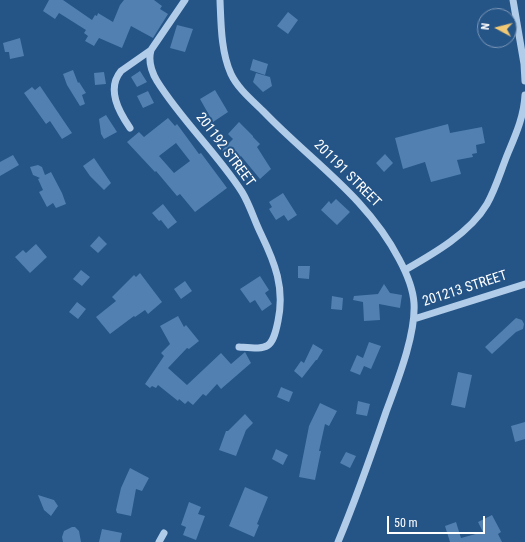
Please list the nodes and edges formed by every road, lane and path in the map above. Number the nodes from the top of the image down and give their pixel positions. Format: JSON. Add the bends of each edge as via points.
{"nodes":[{"id":1,"x":185,"y":0,"type":"edge"},
{"id":2,"x":220,"y":0,"type":"edge"},
{"id":3,"x":513,"y":0,"type":"edge"},
{"id":4,"x":151,"y":50,"type":"junction"},
{"id":5,"x":525,"y":81,"type":"edge"},
{"id":6,"x":525,"y":95,"type":"edge"},
{"id":7,"x":130,"y":128,"type":"dead end"},
{"id":8,"x":405,"y":270,"type":"junction"},
{"id":9,"x":525,"y":284,"type":"edge"},
{"id":10,"x":414,"y":319,"type":"junction"},
{"id":11,"x":239,"y":348,"type":"dead end"},
{"id":12,"x":164,"y":533,"type":"dead end"},
{"id":13,"x":159,"y":542,"type":"edge"},
{"id":14,"x":338,"y":542,"type":"edge"}],
"edges":[{"from":1,"to":4,"type":"street"},
{"from":2,"to":8,"type":"street","name":"201191 STREET","via":[[221,25],[231,75],[275,124],[368,211],[391,243]]},
{"from":3,"to":5,"type":"street"},
{"from":4,"to":7,"type":"street","via":[[122,71],[115,83],[114,91],[119,111]]},
{"from":4,"to":11,"type":"street","name":"201192 STREET","via":[[149,61],[157,80],[243,194],[276,269],[281,291],[276,335],[266,347]]},
{"from":6,"to":8,"type":"street","via":[[525,106],[516,136],[486,204],[473,222],[433,254]]},
{"from":8,"to":10,"type":"street","name":"201191 STREET","via":[[414,303]]},
{"from":9,"to":10,"type":"street","name":"201213 STREET"},
{"from":10,"to":14,"type":"street","name":"201191 STREET","via":[[399,375]]},
{"from":12,"to":13,"type":"street"}]}
